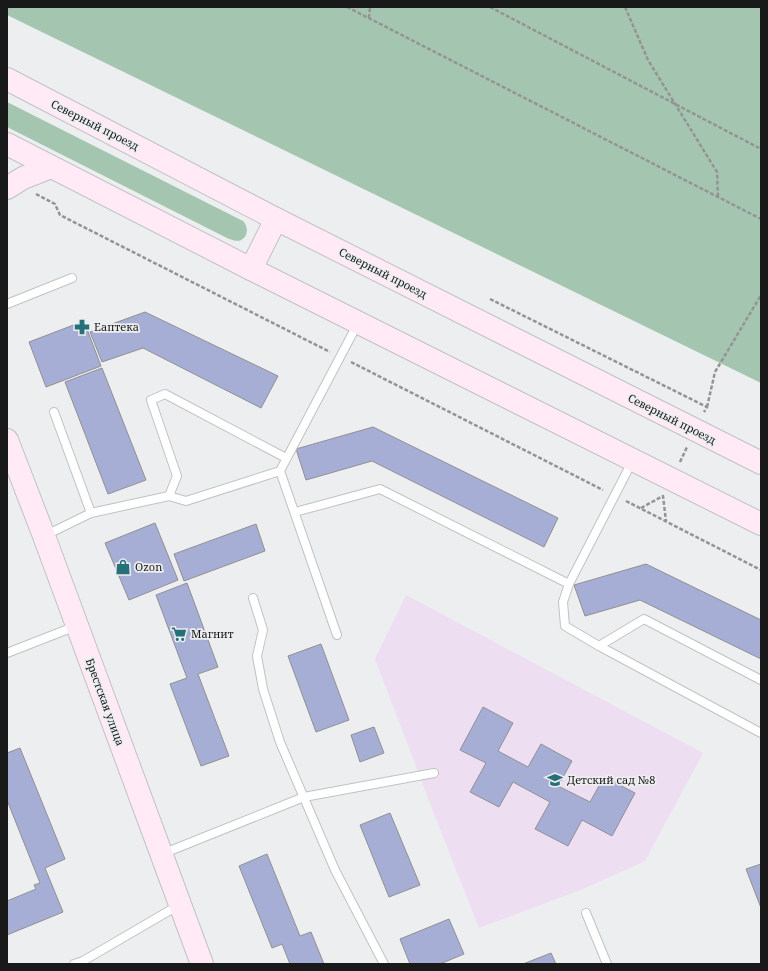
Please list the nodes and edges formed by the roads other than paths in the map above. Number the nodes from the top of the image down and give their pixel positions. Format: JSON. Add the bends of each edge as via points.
{"nodes":[{"id":1,"x":7,"y":79,"type":"edge"},
{"id":2,"x":7,"y":144,"type":"edge"},
{"id":3,"x":51,"y":167,"type":"junction"},
{"id":4,"x":11,"y":186,"type":"edge"},
{"id":5,"x":276,"y":219,"type":"junction"},
{"id":6,"x":251,"y":269,"type":"junction"},
{"id":7,"x":72,"y":278,"type":"dead end"},
{"id":8,"x":7,"y":304,"type":"edge"},
{"id":9,"x":359,"y":323,"type":"junction"},
{"id":10,"x":54,"y":412,"type":"dead end"},
{"id":11,"x":7,"y":440,"type":"edge"},
{"id":12,"x":286,"y":458,"type":"junction"},
{"id":13,"x":633,"y":460,"type":"junction"},
{"id":14,"x":761,"y":463,"type":"edge"},
{"id":15,"x":280,"y":471,"type":"junction"},
{"id":16,"x":169,"y":496,"type":"junction"},
{"id":17,"x":295,"y":512,"type":"junction"},
{"id":18,"x":91,"y":513,"type":"junction"},
{"id":19,"x":761,"y":524,"type":"edge"},
{"id":20,"x":44,"y":536,"type":"junction"},
{"id":21,"x":569,"y":584,"type":"junction"},
{"id":22,"x":252,"y":598,"type":"dead end"},
{"id":23,"x":77,"y":626,"type":"junction"},
{"id":24,"x":337,"y":635,"type":"dead end"},
{"id":25,"x":599,"y":646,"type":"junction"},
{"id":26,"x":7,"y":653,"type":"edge"},
{"id":27,"x":761,"y":680,"type":"edge"},
{"id":28,"x":761,"y":733,"type":"edge"},
{"id":29,"x":434,"y":773,"type":"dead end"},
{"id":30,"x":304,"y":798,"type":"junction"},
{"id":31,"x":161,"y":854,"type":"junction"},
{"id":32,"x":180,"y":905,"type":"junction"},
{"id":33,"x":586,"y":914,"type":"dead end"},
{"id":34,"x":74,"y":964,"type":"edge"},
{"id":35,"x":202,"y":964,"type":"edge"},
{"id":36,"x":384,"y":964,"type":"edge"},
{"id":37,"x":606,"y":964,"type":"edge"}],
"edges":[{"from":1,"to":5,"type":"main road","name":"Северный проезд"},
{"from":2,"to":3,"type":"main road"},
{"from":3,"to":4,"type":"main road","via":[[23,178]]},
{"from":3,"to":6,"type":"main road"},
{"from":5,"to":6,"type":"main road"},
{"from":5,"to":14,"type":"main road","name":"Северный проезд"},
{"from":6,"to":9,"type":"main road"},
{"from":7,"to":8,"type":"lane"},
{"from":9,"to":12,"type":"lane"},
{"from":9,"to":13,"type":"main road"},
{"from":10,"to":18,"type":"lane"},
{"from":11,"to":20,"type":"main road","name":"Брестская улица"},
{"from":12,"to":15,"type":"lane"},
{"from":12,"to":16,"type":"lane","via":[[165,394],[151,400],[177,476]]},
{"from":13,"to":19,"type":"main road"},
{"from":13,"to":21,"type":"lane"},
{"from":15,"to":16,"type":"lane","via":[[186,501]]},
{"from":15,"to":17,"type":"lane"},
{"from":16,"to":18,"type":"lane"},
{"from":17,"to":21,"type":"lane","via":[[380,489]]},
{"from":17,"to":24,"type":"lane"},
{"from":18,"to":20,"type":"lane"},
{"from":20,"to":23,"type":"main road","name":"Брестская улица"},
{"from":21,"to":25,"type":"lane","via":[[563,602],[565,626]]},
{"from":22,"to":30,"type":"lane","via":[[264,630],[257,656],[263,689],[280,742]]},
{"from":23,"to":26,"type":"lane"},
{"from":23,"to":31,"type":"main road","name":"Брестская улица"},
{"from":25,"to":27,"type":"lane","via":[[644,619]]},
{"from":25,"to":28,"type":"lane"},
{"from":29,"to":30,"type":"lane"},
{"from":30,"to":31,"type":"lane"},
{"from":30,"to":36,"type":"lane","via":[[335,870]]},
{"from":31,"to":32,"type":"main road","name":"Брестская улица"},
{"from":32,"to":34,"type":"lane"},
{"from":32,"to":35,"type":"main road","name":"Брестская улица"},
{"from":33,"to":37,"type":"lane"}]}
